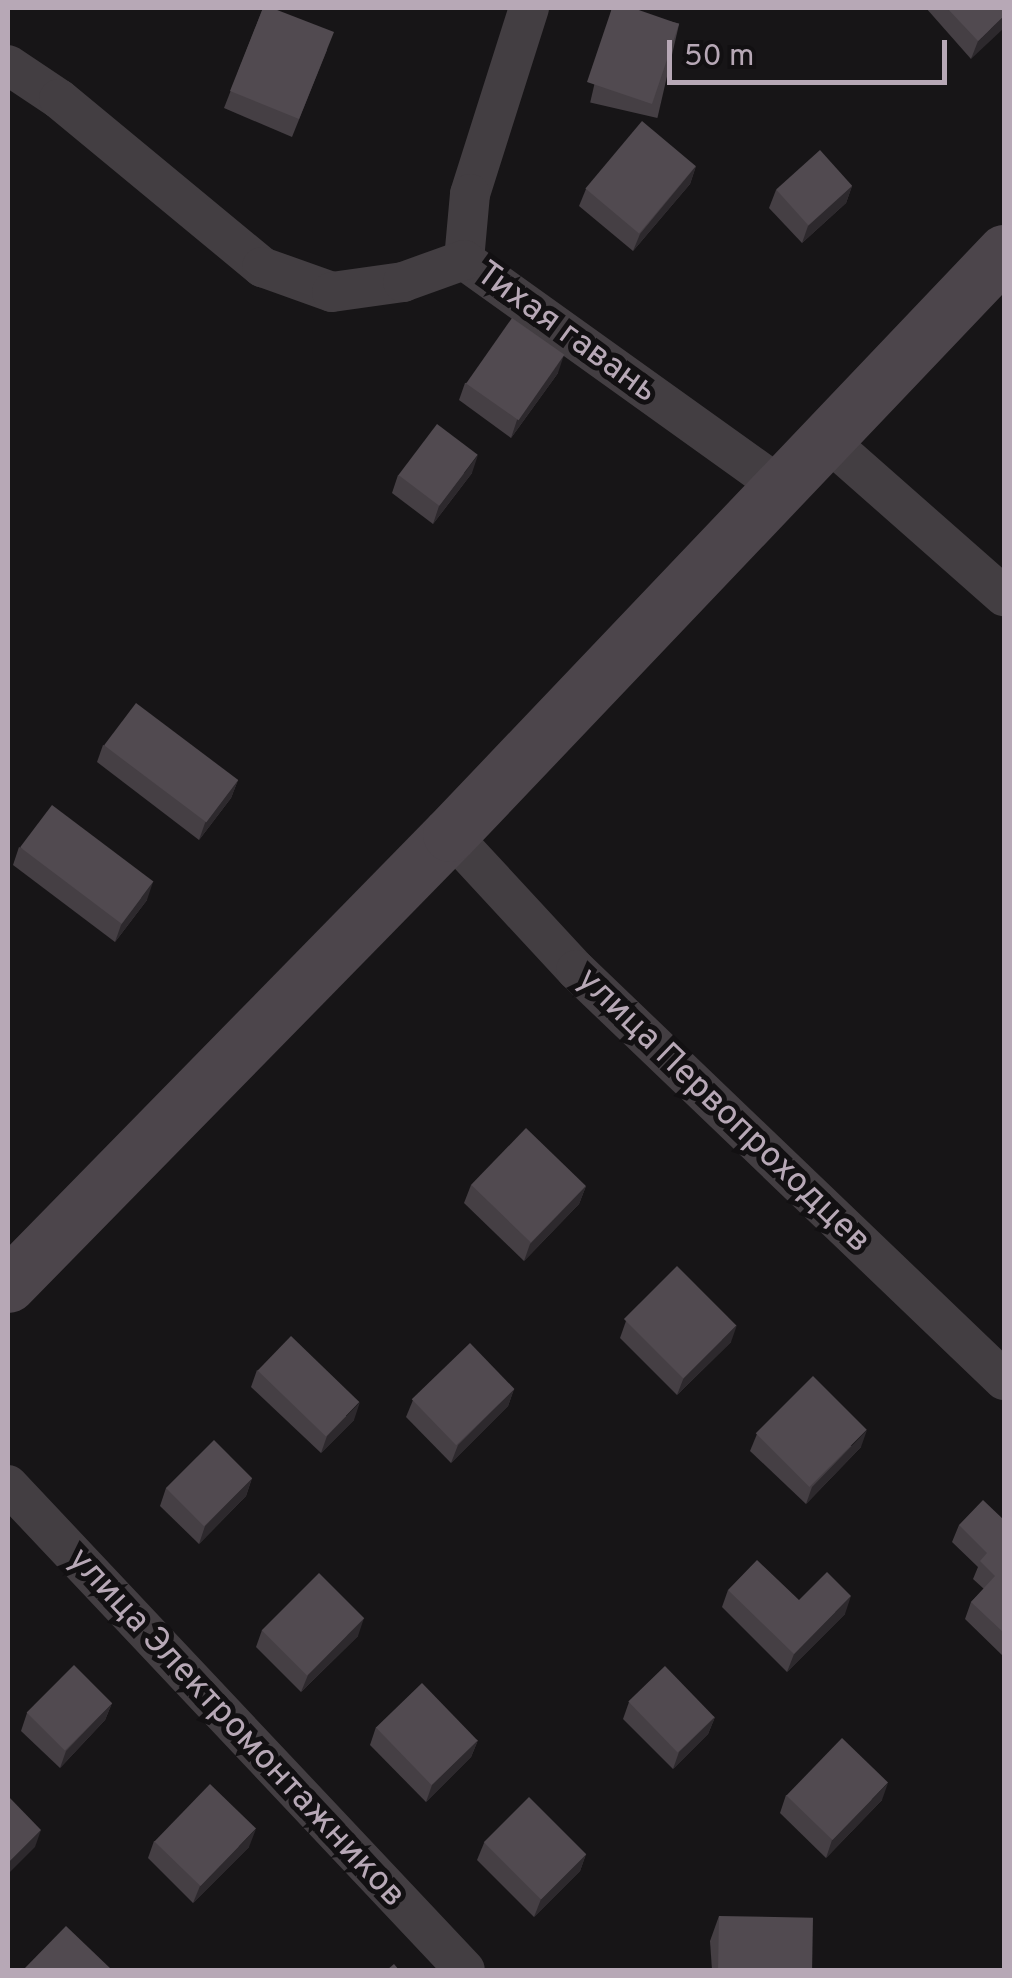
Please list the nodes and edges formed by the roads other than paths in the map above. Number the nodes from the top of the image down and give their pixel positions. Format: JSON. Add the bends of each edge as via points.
{"nodes":[{"id":1,"x":529,"y":8,"type":"edge"},
{"id":2,"x":8,"y":64,"type":"edge"},
{"id":3,"x":1004,"y":252,"type":"edge"},
{"id":4,"x":464,"y":260,"type":"junction"},
{"id":5,"x":828,"y":441,"type":"junction"},
{"id":6,"x":783,"y":488,"type":"junction"},
{"id":7,"x":1004,"y":596,"type":"edge"},
{"id":8,"x":450,"y":834,"type":"junction"},
{"id":9,"x":8,"y":1285,"type":"edge"},
{"id":10,"x":1004,"y":1380,"type":"edge"},
{"id":11,"x":8,"y":1485,"type":"edge"},
{"id":12,"x":465,"y":1970,"type":"edge"}],
"edges":[{"from":1,"to":4,"type":"street","name":"Тихая гавань","via":[[470,194]]},
{"from":2,"to":4,"type":"street","via":[[262,267],[332,292],[402,282]]},
{"from":3,"to":5,"type":"street"},
{"from":4,"to":6,"type":"street","name":"Тихая гавань"},
{"from":5,"to":6,"type":"street"},
{"from":5,"to":7,"type":"street"},
{"from":6,"to":8,"type":"street"},
{"from":8,"to":9,"type":"street"},
{"from":8,"to":10,"type":"street","name":"улица Первопроходцев","via":[[576,970]]},
{"from":11,"to":12,"type":"street","name":"улица Электромонтажников"}]}
